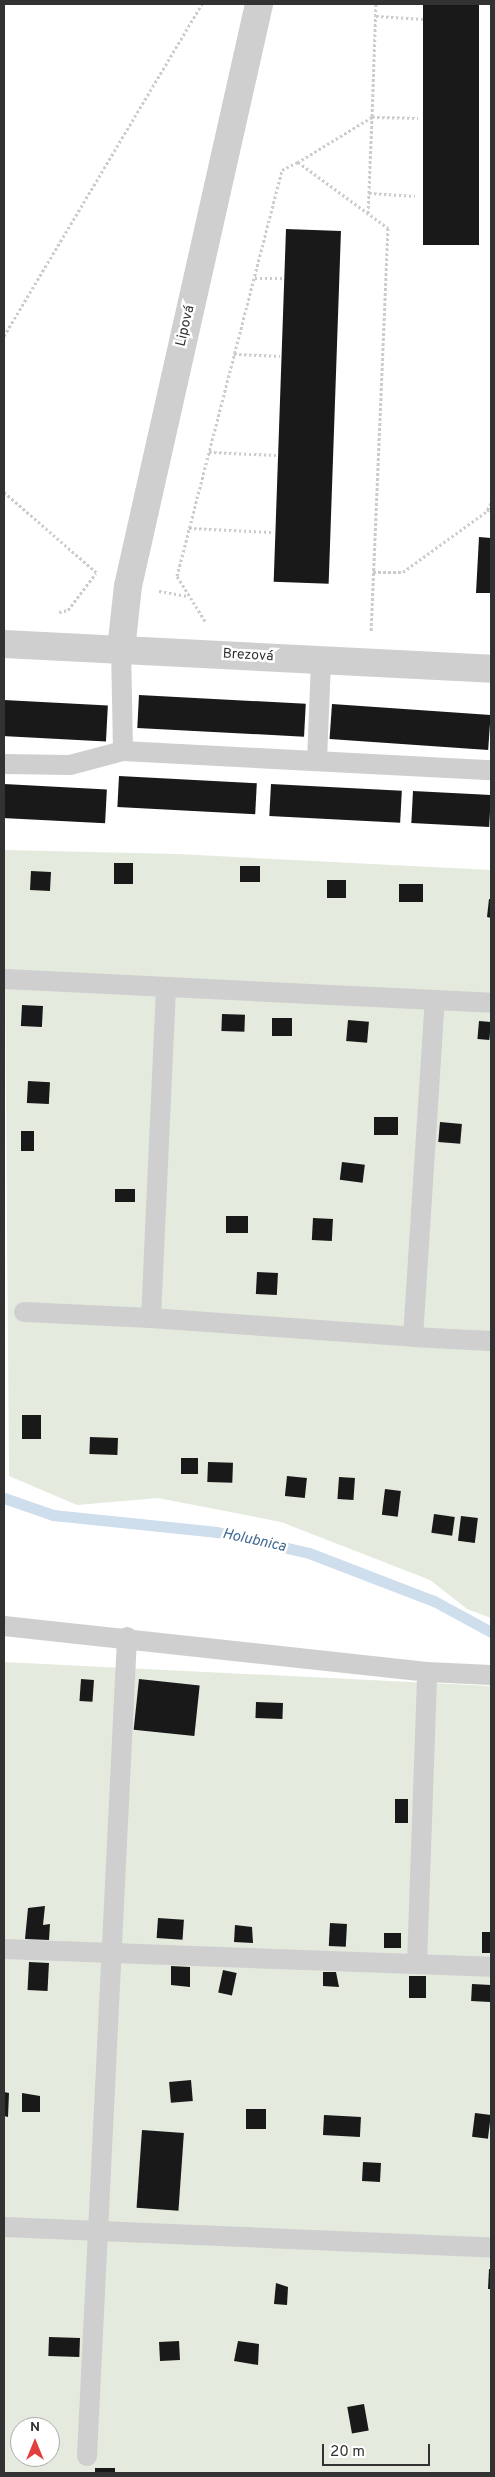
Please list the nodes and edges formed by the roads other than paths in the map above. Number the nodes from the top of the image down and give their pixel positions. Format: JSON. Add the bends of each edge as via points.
{"nodes":[{"id":1,"x":259,"y":4,"type":"edge"},
{"id":2,"x":4,"y":644,"type":"edge"},
{"id":3,"x":121,"y":650,"type":"junction"},
{"id":4,"x":321,"y":660,"type":"junction"},
{"id":5,"x":491,"y":669,"type":"edge"},
{"id":6,"x":123,"y":751,"type":"junction"},
{"id":7,"x":317,"y":761,"type":"junction"},
{"id":8,"x":4,"y":764,"type":"edge"},
{"id":9,"x":491,"y":770,"type":"edge"},
{"id":10,"x":4,"y":979,"type":"edge"},
{"id":11,"x":166,"y":988,"type":"junction"},
{"id":12,"x":434,"y":1000,"type":"junction"},
{"id":13,"x":491,"y":1003,"type":"edge"},
{"id":14,"x":24,"y":1312,"type":"dead end"},
{"id":15,"x":151,"y":1318,"type":"junction"},
{"id":16,"x":413,"y":1336,"type":"junction"},
{"id":17,"x":491,"y":1341,"type":"edge"},
{"id":18,"x":4,"y":1626,"type":"edge"},
{"id":19,"x":127,"y":1637,"type":"junction"},
{"id":20,"x":427,"y":1672,"type":"junction"},
{"id":21,"x":491,"y":1675,"type":"edge"},
{"id":22,"x":4,"y":1949,"type":"edge"},
{"id":23,"x":112,"y":1954,"type":"junction"},
{"id":24,"x":417,"y":1964,"type":"junction"},
{"id":25,"x":491,"y":1966,"type":"edge"},
{"id":26,"x":4,"y":2227,"type":"edge"},
{"id":27,"x":100,"y":2232,"type":"junction"},
{"id":28,"x":491,"y":2247,"type":"edge"},
{"id":29,"x":87,"y":2456,"type":"dead end"}],
"edges":[{"from":1,"to":3,"type":"street","name":"Lipová","via":[[128,586]]},
{"from":2,"to":3,"type":"street","name":"Brezová"},
{"from":3,"to":4,"type":"street","name":"Brezová"},
{"from":3,"to":6,"type":"lane"},
{"from":4,"to":5,"type":"street","name":"Brezová"},
{"from":4,"to":7,"type":"lane"},
{"from":6,"to":7,"type":"lane"},
{"from":6,"to":8,"type":"lane","via":[[70,765]]},
{"from":7,"to":9,"type":"lane"},
{"from":10,"to":11,"type":"lane"},
{"from":11,"to":12,"type":"lane"},
{"from":11,"to":15,"type":"lane"},
{"from":12,"to":13,"type":"lane"},
{"from":12,"to":16,"type":"lane"},
{"from":14,"to":15,"type":"lane"},
{"from":15,"to":16,"type":"lane"},
{"from":16,"to":17,"type":"lane"},
{"from":18,"to":19,"type":"lane"},
{"from":19,"to":20,"type":"lane"},
{"from":19,"to":23,"type":"lane"},
{"from":20,"to":21,"type":"lane"},
{"from":20,"to":24,"type":"lane"},
{"from":22,"to":23,"type":"lane"},
{"from":23,"to":24,"type":"lane"},
{"from":23,"to":27,"type":"lane"},
{"from":24,"to":25,"type":"lane"},
{"from":26,"to":27,"type":"lane"},
{"from":27,"to":28,"type":"lane"},
{"from":27,"to":29,"type":"lane"}]}
